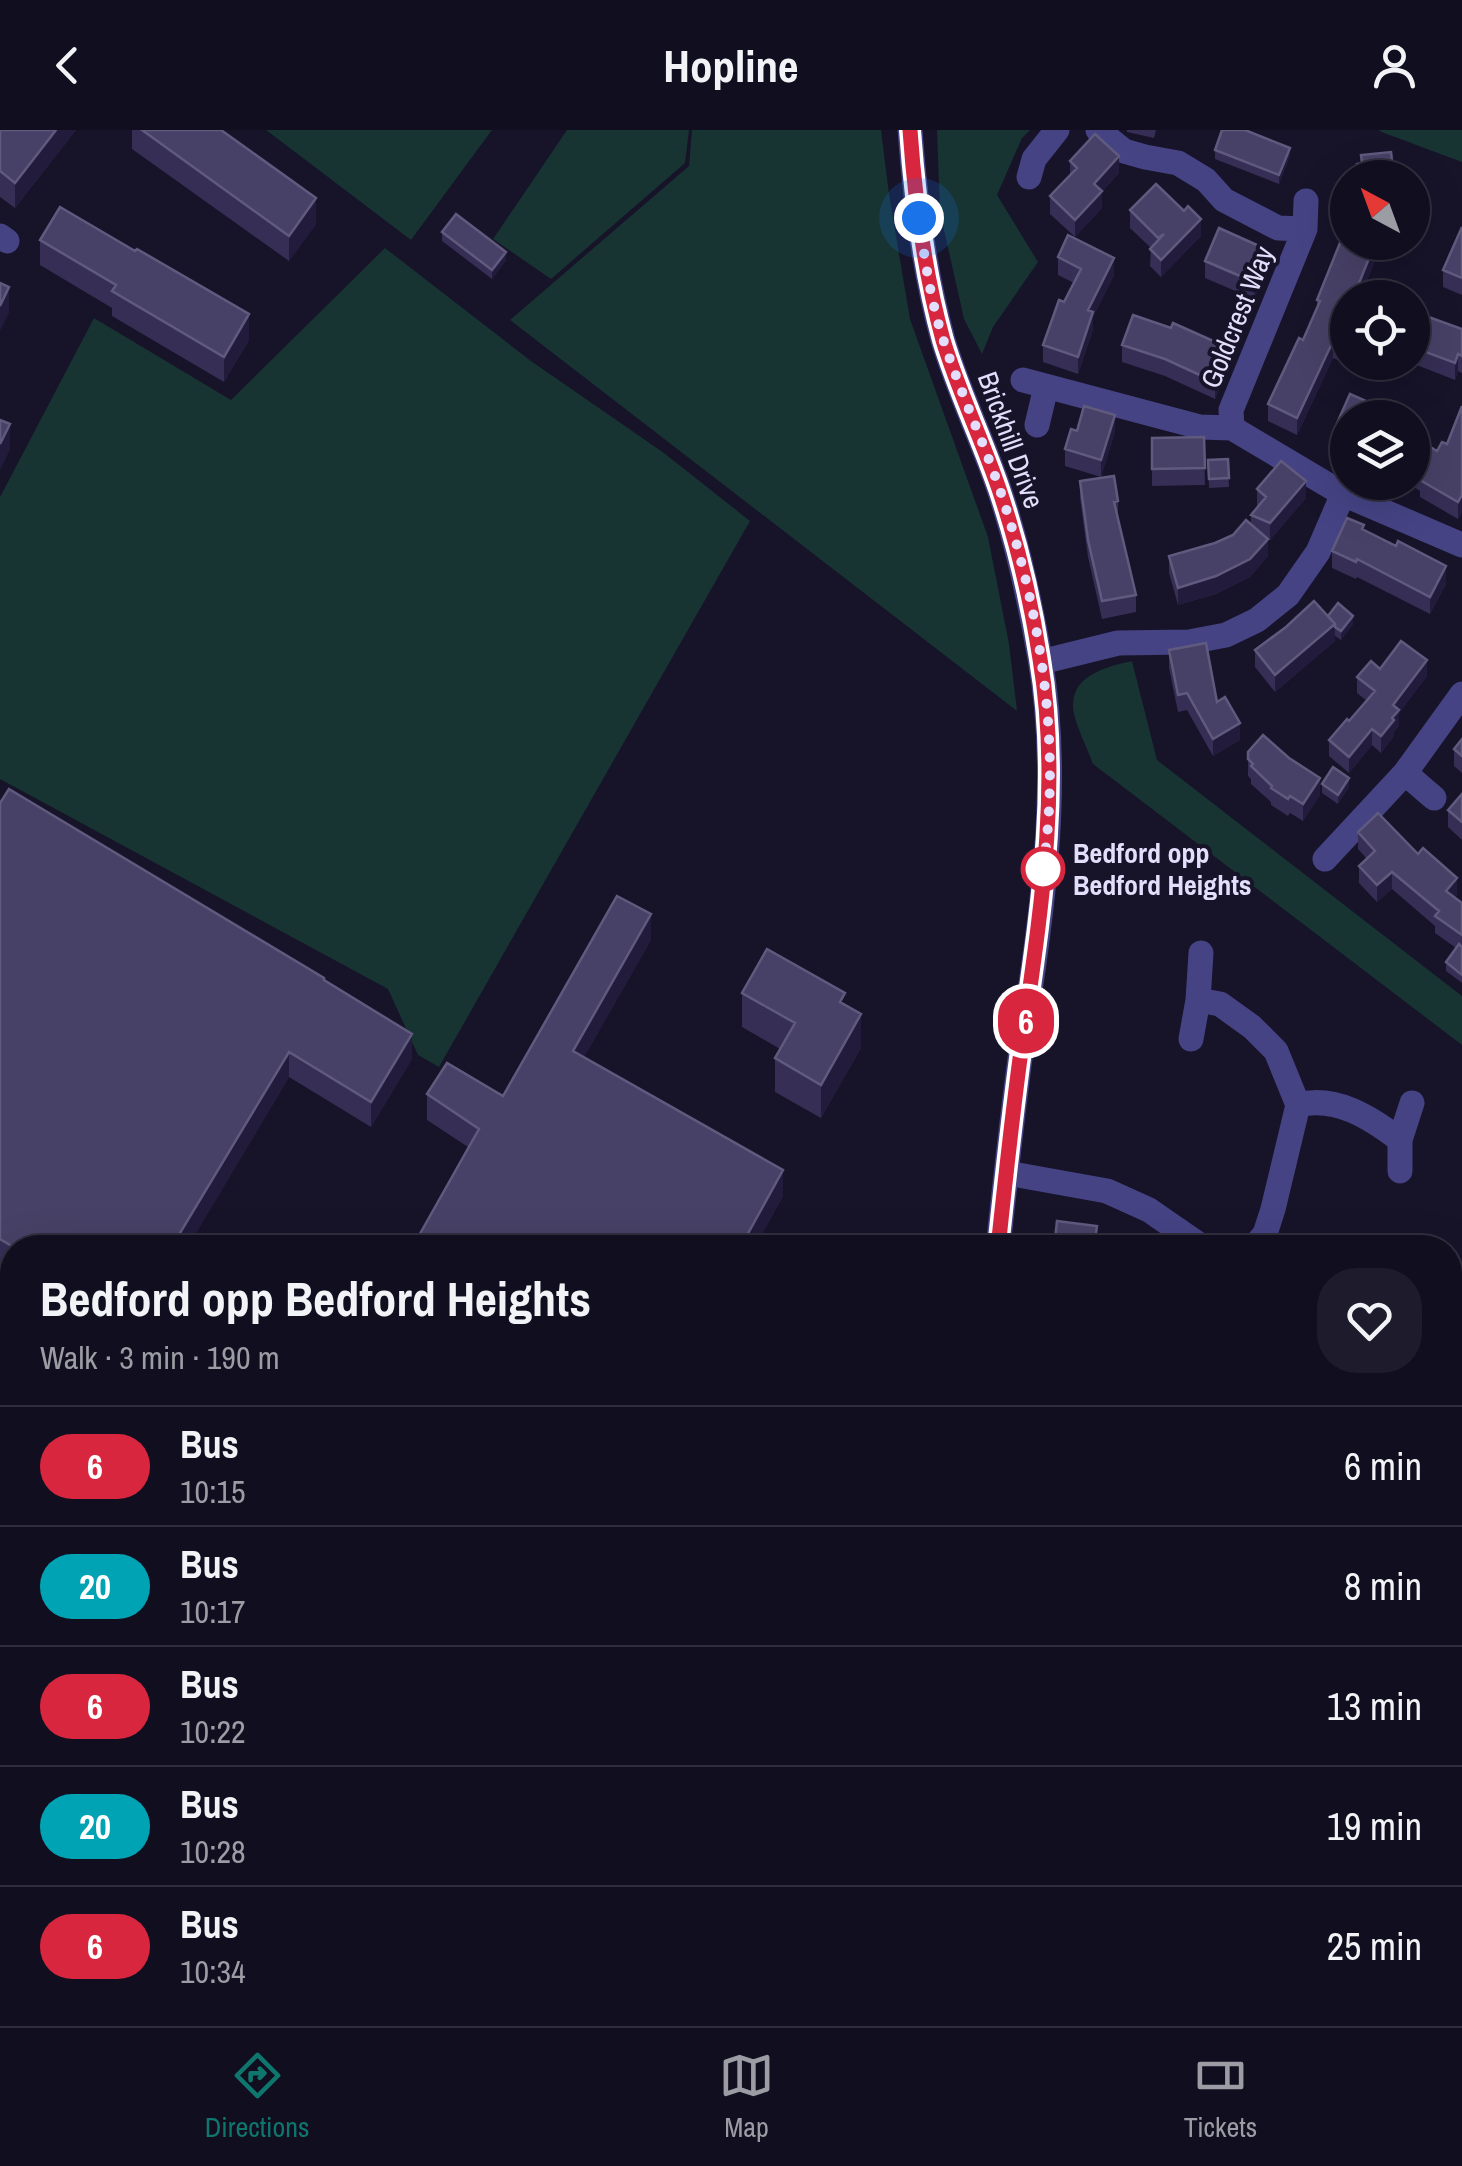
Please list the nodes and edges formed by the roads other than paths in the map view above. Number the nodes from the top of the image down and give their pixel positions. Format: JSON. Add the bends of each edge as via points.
{"nodes":[{"id":1,"x":910,"y":130,"type":"edge"},
{"id":2,"x":1056,"y":130,"type":"edge"},
{"id":3,"x":1098,"y":130,"type":"edge"},
{"id":4,"x":1029,"y":177,"type":"dead end"},
{"id":5,"x":1306,"y":201,"type":"dead end"},
{"id":6,"x":1304,"y":229,"type":"junction"},
{"id":7,"x":1037,"y":425,"type":"dead end"},
{"id":8,"x":1232,"y":428,"type":"junction"},
{"id":9,"x":1330,"y":486,"type":"edge"},
{"id":10,"x":1340,"y":500,"type":"edge"},
{"id":11,"x":1357,"y":500,"type":"edge"},
{"id":12,"x":1462,"y":545,"type":"edge"},
{"id":13,"x":1041,"y":662,"type":"junction"},
{"id":14,"x":1462,"y":694,"type":"edge"},
{"id":15,"x":1404,"y":772,"type":"junction"},
{"id":16,"x":1434,"y":798,"type":"dead end"},
{"id":17,"x":1325,"y":859,"type":"dead end"},
{"id":18,"x":1201,"y":952,"type":"dead end"},
{"id":19,"x":1198,"y":1000,"type":"junction"},
{"id":20,"x":1190,"y":1039,"type":"dead end"},
{"id":21,"x":1412,"y":1103,"type":"dead end"},
{"id":22,"x":1298,"y":1104,"type":"junction"},
{"id":23,"x":1400,"y":1140,"type":"junction"},
{"id":24,"x":1400,"y":1171,"type":"dead end"},
{"id":25,"x":1006,"y":1173,"type":"junction"},
{"id":26,"x":999,"y":1235,"type":"edge"},
{"id":27,"x":1186,"y":1235,"type":"edge"},
{"id":28,"x":1264,"y":1235,"type":"edge"}],
"edges":[{"from":1,"to":13,"type":"street","name":"Brickhill Drive","via":[[928,278],[944,344],[1024,570]]},
{"from":2,"to":4,"type":"street"},
{"from":3,"to":6,"type":"street","name":"Goldcrest Way","via":[[1124,151],[1178,163],[1224,200],[1278,228]]},
{"from":5,"to":6,"type":"street","name":"Goldcrest Way"},
{"from":6,"to":8,"type":"street","name":"Goldcrest Way","via":[[1231,410]]},
{"from":7,"to":8,"type":"street","via":[[1035,384],[1200,427]]},
{"from":8,"to":9,"type":"street"},
{"from":10,"to":13,"type":"street","via":[[1318,552],[1288,595],[1257,620],[1226,635],[1118,644]]},
{"from":11,"to":12,"type":"street"},
{"from":13,"to":25,"type":"street","name":"Brickhill Drive","via":[[1049,793]]},
{"from":14,"to":15,"type":"street"},
{"from":15,"to":16,"type":"street"},
{"from":15,"to":17,"type":"street"},
{"from":18,"to":19,"type":"street"},
{"from":19,"to":20,"type":"street"},
{"from":19,"to":22,"type":"street","via":[[1220,1004],[1276,1051]]},
{"from":21,"to":23,"type":"street"},
{"from":22,"to":23,"type":"street","via":[[1340,1105]]},
{"from":22,"to":28,"type":"street"},
{"from":23,"to":24,"type":"street"},
{"from":25,"to":26,"type":"street","name":"Brickhill Drive"},
{"from":25,"to":27,"type":"street","via":[[1107,1191]]}]}
